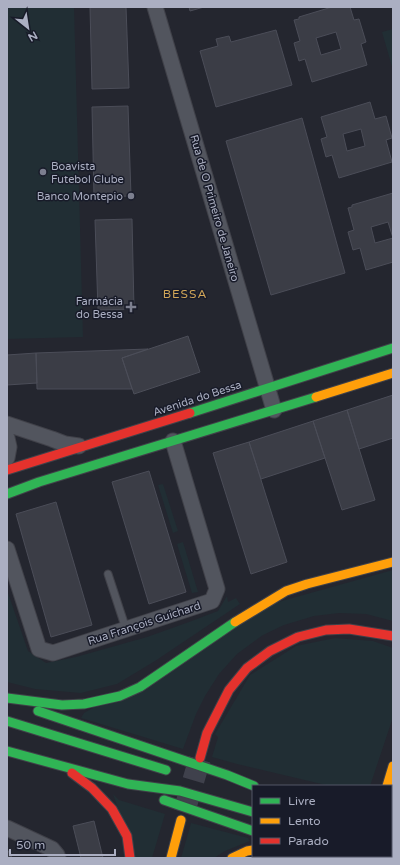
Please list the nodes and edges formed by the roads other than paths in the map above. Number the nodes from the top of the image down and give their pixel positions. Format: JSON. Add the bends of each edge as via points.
{"nodes":[{"id":1,"x":155,"y":7,"type":"edge"},
{"id":2,"x":393,"y":348,"type":"edge"},
{"id":3,"x":393,"y":373,"type":"edge"},
{"id":4,"x":268,"y":388,"type":"junction"},
{"id":5,"x":274,"y":410,"type":"junction"},
{"id":6,"x":7,"y":424,"type":"edge"},
{"id":7,"x":7,"y":438,"type":"edge"},
{"id":8,"x":173,"y":441,"type":"junction"},
{"id":9,"x":84,"y":446,"type":"junction"},
{"id":10,"x":7,"y":458,"type":"edge"},
{"id":11,"x":7,"y":470,"type":"edge"},
{"id":12,"x":7,"y":494,"type":"edge"},
{"id":13,"x":7,"y":549,"type":"edge"},
{"id":14,"x":393,"y":562,"type":"edge"},
{"id":15,"x":108,"y":574,"type":"dead end"},
{"id":16,"x":126,"y":629,"type":"junction"},
{"id":17,"x":393,"y":636,"type":"edge"},
{"id":18,"x":7,"y":699,"type":"edge"},
{"id":19,"x":7,"y":720,"type":"edge"},
{"id":20,"x":7,"y":751,"type":"edge"},
{"id":21,"x":200,"y":758,"type":"tunnel mouth"},
{"id":22,"x":393,"y":766,"type":"edge"},
{"id":23,"x":63,"y":767,"type":"junction"},
{"id":24,"x":175,"y":772,"type":"dead end"},
{"id":25,"x":145,"y":776,"type":"dead end"},
{"id":26,"x":128,"y":784,"type":"junction"},
{"id":27,"x":252,"y":785,"type":"edge"},
{"id":28,"x":387,"y":785,"type":"edge"},
{"id":29,"x":234,"y":788,"type":"dead end"},
{"id":30,"x":252,"y":789,"type":"edge"},
{"id":31,"x":180,"y":791,"type":"junction"},
{"id":32,"x":252,"y":812,"type":"edge"},
{"id":33,"x":181,"y":820,"type":"tunnel mouth"},
{"id":34,"x":7,"y":828,"type":"edge"},
{"id":35,"x":252,"y":831,"type":"edge"},
{"id":36,"x":252,"y":850,"type":"edge"},
{"id":37,"x":58,"y":858,"type":"edge"},
{"id":38,"x":130,"y":858,"type":"edge"},
{"id":39,"x":171,"y":858,"type":"edge"},
{"id":40,"x":232,"y":858,"type":"edge"}],
"edges":[{"from":1,"to":4,"type":"street","name":"Rua de O Primeiro de Janeiro"},
{"from":2,"to":4,"type":"main road","name":"Avenida do Bessa"},
{"from":3,"to":5,"type":"main road"},
{"from":4,"to":5,"type":"street","name":"Rua de O Primeiro de Janeiro"},
{"from":4,"to":9,"type":"main road","name":"Avenida do Bessa"},
{"from":5,"to":8,"type":"main road"},
{"from":6,"to":9,"type":"street","via":[[66,444]]},
{"from":7,"to":10,"type":"street"},
{"from":8,"to":12,"type":"main road"},
{"from":8,"to":16,"type":"street","name":"Rua François Guichard","via":[[217,589],[212,601]]},
{"from":9,"to":11,"type":"main road","name":"Avenida do Bessa"},
{"from":13,"to":16,"type":"street","name":"Rua François Guichard","via":[[38,649],[53,652]]},
{"from":14,"to":18,"type":"main road","via":[[286,591],[226,628],[140,687],[120,696],[84,704],[62,705]]},
{"from":15,"to":16,"type":"lane"},
{"from":17,"to":21,"type":"main road","via":[[349,629],[326,630],[298,637],[270,651],[247,668],[229,690],[208,733]]},
{"from":18,"to":27,"type":"main road"},
{"from":19,"to":24,"type":"main road"},
{"from":20,"to":23,"type":"main road"},
{"from":22,"to":28,"type":"main road"},
{"from":23,"to":26,"type":"main road"},
{"from":23,"to":38,"type":"main road","via":[[92,788],[112,809],[127,836]]},
{"from":25,"to":31,"type":"main road"},
{"from":26,"to":31,"type":"main road"},
{"from":26,"to":35,"type":"main road","via":[[174,804]]},
{"from":29,"to":30,"type":"main road"},
{"from":31,"to":32,"type":"main road"},
{"from":33,"to":39,"type":"main road"},
{"from":34,"to":37,"type":"street","via":[[52,849]]},
{"from":36,"to":40,"type":"main road"}]}
